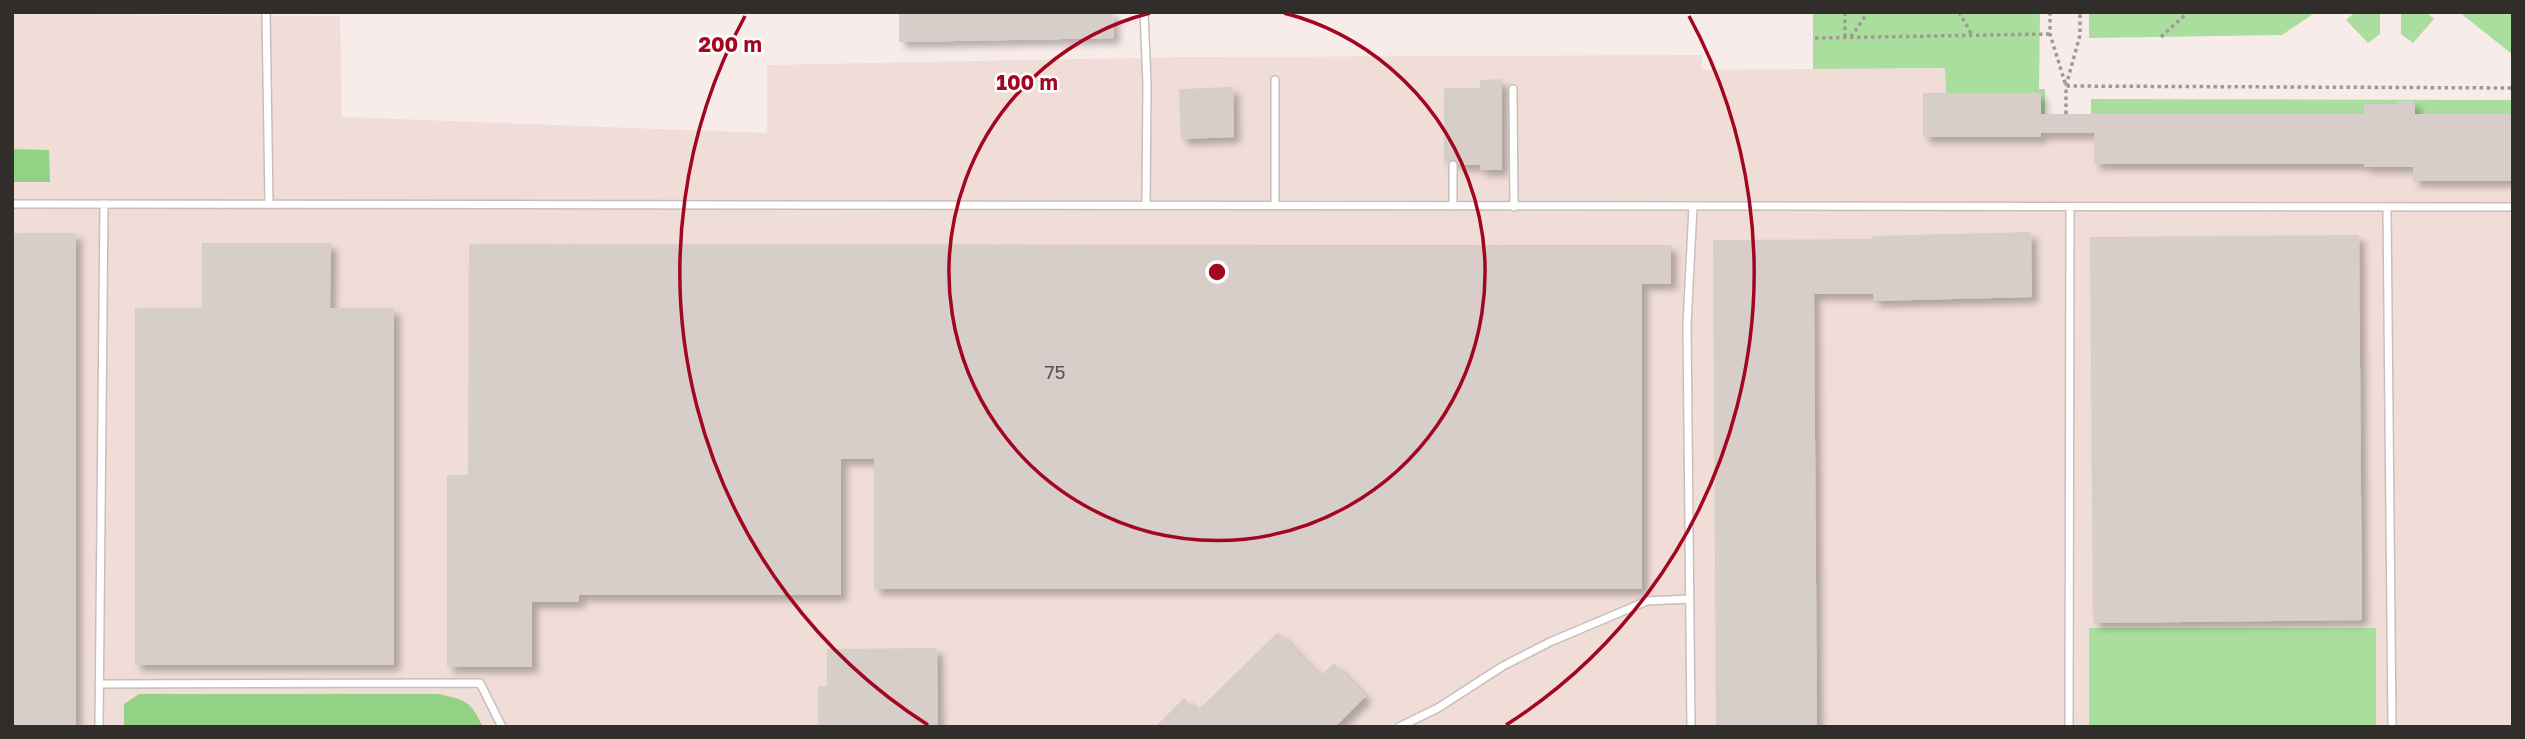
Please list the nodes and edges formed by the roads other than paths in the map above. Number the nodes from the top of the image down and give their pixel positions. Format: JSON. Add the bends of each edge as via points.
{"nodes":[{"id":1,"x":266,"y":12,"type":"edge"},
{"id":2,"x":1144,"y":12,"type":"edge"},
{"id":3,"x":1275,"y":80,"type":"dead end"},
{"id":4,"x":1513,"y":89,"type":"dead end"},
{"id":5,"x":1452,"y":165,"type":"dead end"},
{"id":6,"x":269,"y":203,"type":"junction"},
{"id":7,"x":12,"y":204,"type":"edge"},
{"id":8,"x":104,"y":204,"type":"junction"},
{"id":9,"x":1146,"y":205,"type":"junction"},
{"id":10,"x":1275,"y":205,"type":"junction"},
{"id":11,"x":1453,"y":206,"type":"junction"},
{"id":12,"x":1514,"y":206,"type":"junction"},
{"id":13,"x":1693,"y":207,"type":"junction"},
{"id":14,"x":2387,"y":207,"type":"junction"},
{"id":15,"x":2513,"y":207,"type":"edge"},
{"id":16,"x":2070,"y":208,"type":"junction"},
{"id":17,"x":1689,"y":599,"type":"junction"},
{"id":18,"x":99,"y":684,"type":"junction"},
{"id":19,"x":99,"y":727,"type":"edge"},
{"id":20,"x":502,"y":727,"type":"edge"},
{"id":21,"x":1399,"y":727,"type":"edge"},
{"id":22,"x":1691,"y":727,"type":"edge"},
{"id":23,"x":2069,"y":727,"type":"edge"},
{"id":24,"x":2392,"y":727,"type":"edge"}],
"edges":[{"from":1,"to":6,"type":"lane"},
{"from":2,"to":9,"type":"lane"},
{"from":3,"to":10,"type":"lane"},
{"from":4,"to":12,"type":"lane"},
{"from":5,"to":11,"type":"lane"},
{"from":6,"to":8,"type":"lane"},
{"from":6,"to":9,"type":"lane"},
{"from":7,"to":8,"type":"lane"},
{"from":8,"to":18,"type":"lane"},
{"from":9,"to":10,"type":"lane"},
{"from":10,"to":11,"type":"lane"},
{"from":11,"to":12,"type":"lane"},
{"from":12,"to":13,"type":"lane"},
{"from":13,"to":16,"type":"lane"},
{"from":13,"to":17,"type":"lane","via":[[1687,324]]},
{"from":14,"to":15,"type":"lane"},
{"from":14,"to":16,"type":"lane"},
{"from":14,"to":24,"type":"lane"},
{"from":16,"to":23,"type":"lane"},
{"from":17,"to":21,"type":"lane","via":[[1647,601],[1550,642]]},
{"from":17,"to":22,"type":"lane"},
{"from":18,"to":19,"type":"lane"},
{"from":18,"to":20,"type":"lane","via":[[480,683]]}]}
